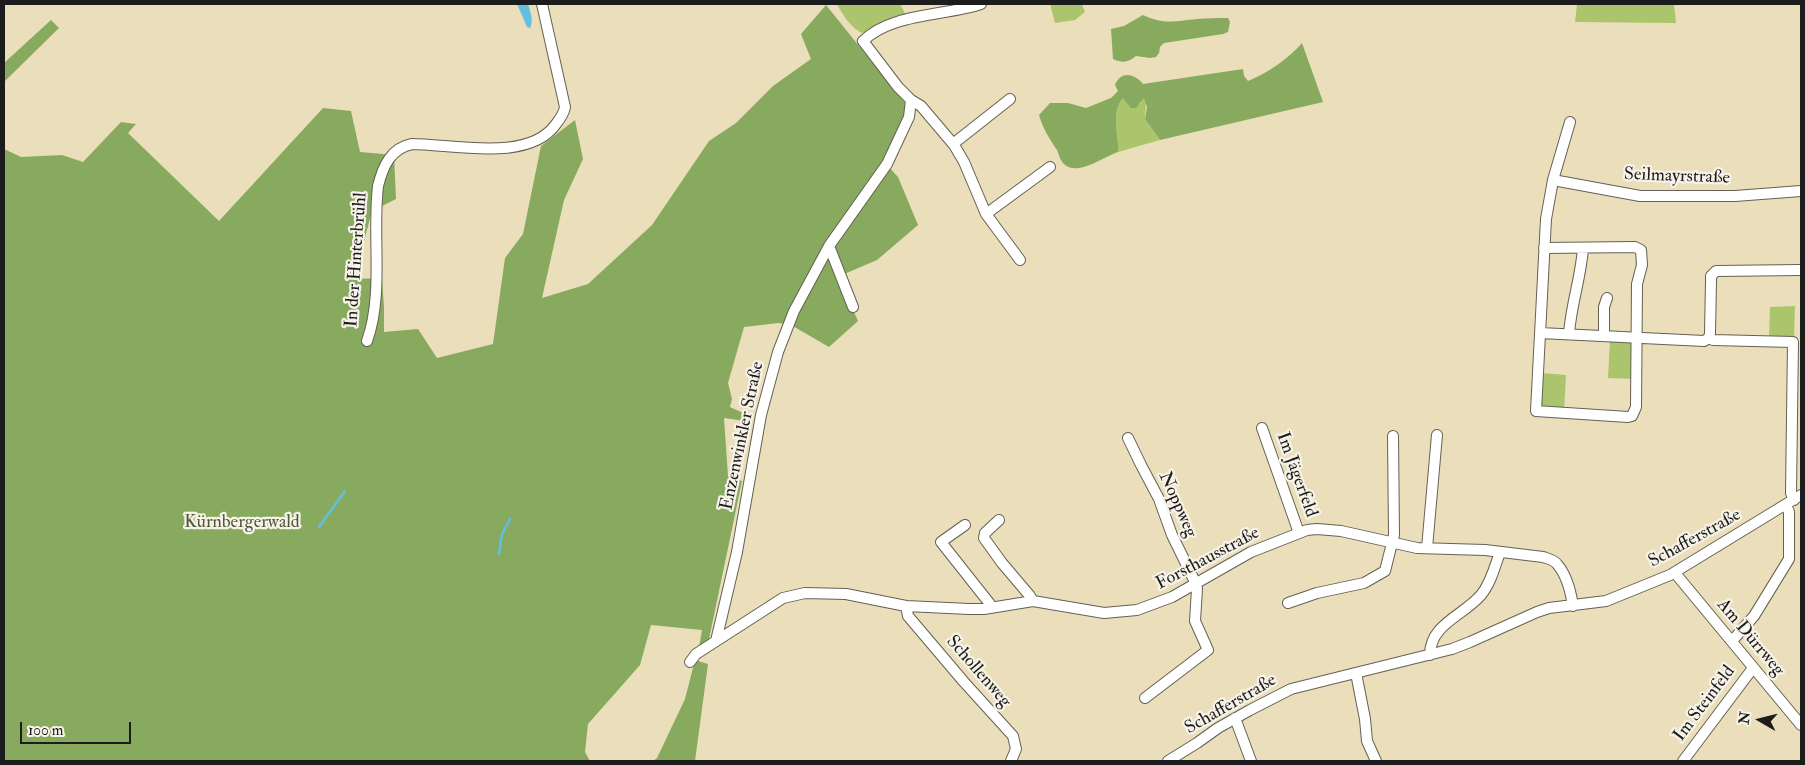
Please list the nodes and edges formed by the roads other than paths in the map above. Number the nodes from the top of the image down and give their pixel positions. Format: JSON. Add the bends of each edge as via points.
{"nodes":[{"id":1,"x":542,"y":4,"type":"edge"},
{"id":2,"x":981,"y":4,"type":"edge"},
{"id":3,"x":1010,"y":99,"type":"dead end"},
{"id":4,"x":911,"y":100,"type":"junction"},
{"id":5,"x":1570,"y":122,"type":"dead end"},
{"id":6,"x":953,"y":144,"type":"junction"},
{"id":7,"x":1050,"y":167,"type":"dead end"},
{"id":8,"x":1553,"y":180,"type":"junction"},
{"id":9,"x":1801,"y":191,"type":"edge"},
{"id":10,"x":986,"y":214,"type":"junction"},
{"id":11,"x":829,"y":246,"type":"junction"},
{"id":12,"x":1544,"y":248,"type":"junction"},
{"id":13,"x":1583,"y":248,"type":"junction"},
{"id":14,"x":1020,"y":260,"type":"dead end"},
{"id":15,"x":1801,"y":270,"type":"edge"},
{"id":16,"x":1607,"y":298,"type":"dead end"},
{"id":17,"x":853,"y":307,"type":"dead end"},
{"id":18,"x":1540,"y":333,"type":"junction"},
{"id":19,"x":1569,"y":334,"type":"junction"},
{"id":20,"x":1604,"y":336,"type":"junction"},
{"id":21,"x":1637,"y":338,"type":"junction"},
{"id":22,"x":1708,"y":338,"type":"junction"},
{"id":23,"x":367,"y":341,"type":"dead end"},
{"id":24,"x":1797,"y":386,"type":"edge"},
{"id":25,"x":1262,"y":428,"type":"dead end"},
{"id":26,"x":1437,"y":435,"type":"dead end"},
{"id":27,"x":1393,"y":436,"type":"dead end"},
{"id":28,"x":1128,"y":438,"type":"dead end"},
{"id":29,"x":1793,"y":500,"type":"edge"},
{"id":30,"x":999,"y":520,"type":"dead end"},
{"id":31,"x":965,"y":525,"type":"dead end"},
{"id":32,"x":1300,"y":532,"type":"junction"},
{"id":33,"x":1393,"y":544,"type":"junction"},
{"id":34,"x":1427,"y":548,"type":"junction"},
{"id":35,"x":1500,"y":552,"type":"junction"},
{"id":36,"x":1674,"y":573,"type":"junction"},
{"id":37,"x":1196,"y":584,"type":"junction"},
{"id":38,"x":1032,"y":601,"type":"junction"},
{"id":39,"x":1288,"y":603,"type":"dead end"},
{"id":40,"x":906,"y":606,"type":"junction"},
{"id":41,"x":1573,"y":606,"type":"junction"},
{"id":42,"x":991,"y":608,"type":"junction"},
{"id":43,"x":716,"y":641,"type":"junction"},
{"id":44,"x":1732,"y":641,"type":"junction"},
{"id":45,"x":1430,"y":655,"type":"junction"},
{"id":46,"x":690,"y":662,"type":"dead end"},
{"id":47,"x":1753,"y":668,"type":"junction"},
{"id":48,"x":1356,"y":673,"type":"junction"},
{"id":49,"x":1145,"y":698,"type":"dead end"},
{"id":50,"x":1235,"y":718,"type":"junction"},
{"id":51,"x":1801,"y":725,"type":"edge"},
{"id":52,"x":1011,"y":761,"type":"edge"},
{"id":53,"x":1168,"y":761,"type":"edge"},
{"id":54,"x":1251,"y":761,"type":"edge"},
{"id":55,"x":1376,"y":761,"type":"edge"},
{"id":56,"x":1683,"y":761,"type":"edge"}],
"edges":[{"from":1,"to":23,"type":"street","name":"In der Hinterbrühl","via":[[564,112],[547,134],[520,145],[480,149],[412,144],[391,155],[378,186],[373,325]]},
{"from":2,"to":4,"type":"street","via":[[891,24],[875,30],[863,41]]},
{"from":3,"to":6,"type":"street"},
{"from":4,"to":6,"type":"street"},
{"from":4,"to":11,"type":"street","name":"Enzenwinkler Straße","via":[[909,117],[886,164]]},
{"from":5,"to":8,"type":"street"},
{"from":6,"to":10,"type":"street"},
{"from":7,"to":10,"type":"street"},
{"from":8,"to":9,"type":"street","name":"Seilmayrstraße","via":[[1640,196],[1731,196]]},
{"from":8,"to":12,"type":"street"},
{"from":10,"to":14,"type":"street"},
{"from":11,"to":17,"type":"street"},
{"from":11,"to":43,"type":"street","name":"Enzenwinkler Straße","via":[[794,311],[768,384],[737,552]]},
{"from":12,"to":13,"type":"street"},
{"from":12,"to":18,"type":"street"},
{"from":13,"to":19,"type":"street"},
{"from":13,"to":21,"type":"street","via":[[1635,247],[1641,250]]},
{"from":15,"to":22,"type":"street","via":[[1716,271],[1711,276]]},
{"from":16,"to":20,"type":"street"},
{"from":18,"to":19,"type":"street"},
{"from":18,"to":21,"type":"street","via":[[1536,411],[1628,417],[1636,407]]},
{"from":19,"to":20,"type":"street"},
{"from":20,"to":21,"type":"street"},
{"from":21,"to":22,"type":"street","via":[[1704,341]]},
{"from":22,"to":24,"type":"street","via":[[1792,342]]},
{"from":24,"to":29,"type":"street"},
{"from":25,"to":32,"type":"street","name":"Im Jägerfeld"},
{"from":26,"to":34,"type":"street"},
{"from":27,"to":33,"type":"street"},
{"from":28,"to":37,"type":"street","name":"Noppweg","via":[[1159,498],[1172,536]]},
{"from":29,"to":36,"type":"street","name":"Schafferstraße"},
{"from":29,"to":44,"type":"street","via":[[1788,512],[1789,559],[1754,616]]},
{"from":30,"to":38,"type":"street","via":[[984,538]]},
{"from":31,"to":42,"type":"street","via":[[941,542]]},
{"from":32,"to":33,"type":"street","name":"Forsthausstraße","via":[[1317,529],[1341,531]]},
{"from":32,"to":37,"type":"street","name":"Forsthausstraße","via":[[1251,552]]},
{"from":33,"to":34,"type":"street","name":"Forsthausstraße"},
{"from":33,"to":39,"type":"street","via":[[1387,566],[1381,574],[1364,583]]},
{"from":34,"to":35,"type":"street","name":"Forsthausstraße"},
{"from":35,"to":41,"type":"street","name":"Forsthausstraße","via":[[1543,557],[1556,563],[1563,573]]},
{"from":35,"to":45,"type":"street","via":[[1484,590],[1438,630],[1432,640]]},
{"from":36,"to":41,"type":"street","name":"Schafferstraße","via":[[1606,601]]},
{"from":36,"to":44,"type":"street","name":"Am Dürrweg"},
{"from":37,"to":38,"type":"street","name":"Forsthausstraße","via":[[1157,604],[1114,613]]},
{"from":37,"to":49,"type":"street","via":[[1195,621],[1208,650]]},
{"from":38,"to":42,"type":"street","name":"Forsthausstraße"},
{"from":40,"to":42,"type":"street","name":"Forsthausstraße"},
{"from":40,"to":43,"type":"street","name":"Forsthausstraße","via":[[846,594],[806,593],[783,598]]},
{"from":40,"to":52,"type":"street","name":"Schollenweg","via":[[908,616],[1012,736],[1016,749]]},
{"from":41,"to":45,"type":"street","name":"Schafferstraße","via":[[1537,612],[1470,642]]},
{"from":43,"to":46,"type":"street","name":"Forsthausstraße"},
{"from":44,"to":47,"type":"street","name":"Am Dürrweg"},
{"from":45,"to":48,"type":"street","name":"Schafferstraße"},
{"from":47,"to":51,"type":"street","name":"Am Dürrweg"},
{"from":47,"to":56,"type":"street","name":"Im Steinfeld"},
{"from":48,"to":50,"type":"street","name":"Schafferstraße","via":[[1291,689]]},
{"from":48,"to":55,"type":"street","via":[[1367,741]]},
{"from":50,"to":53,"type":"street","name":"Schafferstraße"},
{"from":50,"to":54,"type":"street"}]}
